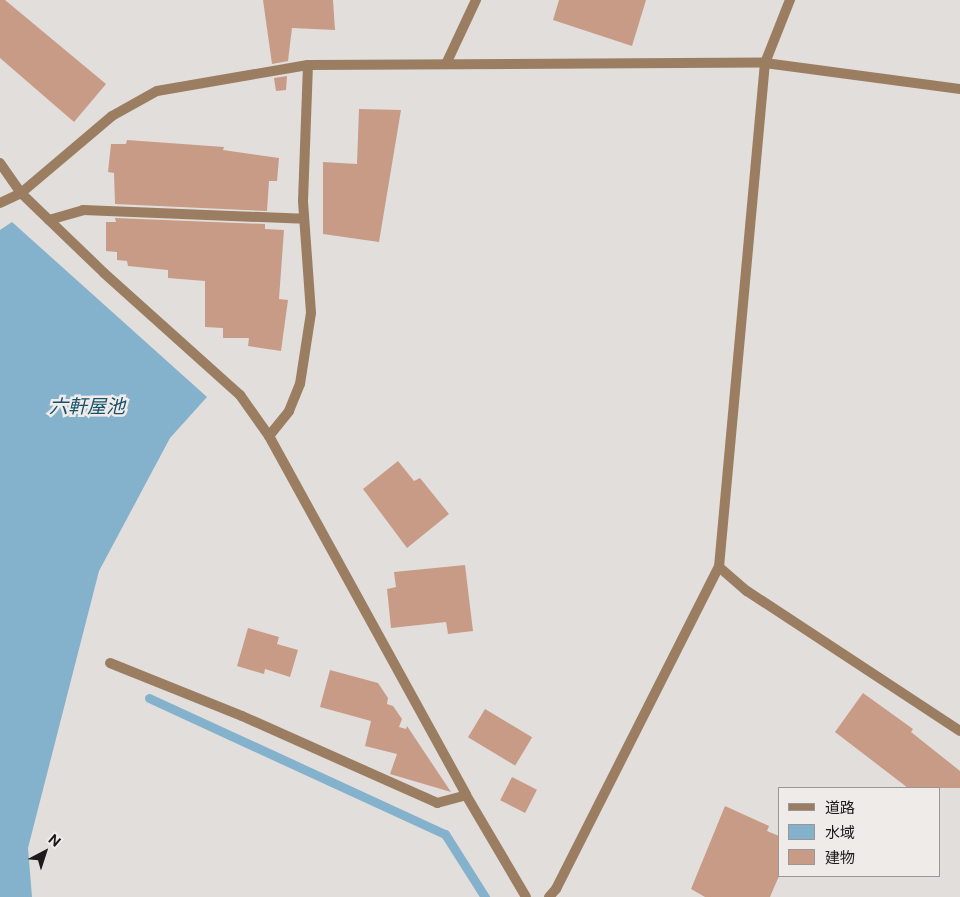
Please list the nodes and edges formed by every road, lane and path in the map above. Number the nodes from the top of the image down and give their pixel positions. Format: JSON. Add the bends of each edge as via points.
{"nodes":[{"id":1,"x":476,"y":0,"type":"edge"},
{"id":2,"x":790,"y":0,"type":"edge"},
{"id":3,"x":764,"y":63,"type":"junction"},
{"id":4,"x":446,"y":64,"type":"junction"},
{"id":5,"x":308,"y":65,"type":"junction"},
{"id":6,"x":960,"y":89,"type":"edge"},
{"id":7,"x":0,"y":163,"type":"edge"},
{"id":8,"x":21,"y":193,"type":"junction"},
{"id":9,"x":0,"y":203,"type":"edge"},
{"id":10,"x":304,"y":219,"type":"junction"},
{"id":11,"x":49,"y":220,"type":"junction"},
{"id":12,"x":269,"y":436,"type":"junction"},
{"id":13,"x":718,"y":567,"type":"junction"},
{"id":14,"x":110,"y":663,"type":"dead end"},
{"id":15,"x":960,"y":731,"type":"edge"},
{"id":16,"x":466,"y":795,"type":"junction"},
{"id":17,"x":526,"y":897,"type":"edge"},
{"id":18,"x":549,"y":897,"type":"edge"}],
"edges":[{"from":1,"to":4,"type":"street"},
{"from":2,"to":3,"type":"street"},
{"from":3,"to":4,"type":"street"},
{"from":3,"to":6,"type":"street"},
{"from":3,"to":13,"type":"street"},
{"from":4,"to":5,"type":"street"},
{"from":5,"to":8,"type":"street","via":[[157,91],[112,116]]},
{"from":5,"to":10,"type":"street"},
{"from":7,"to":8,"type":"street"},
{"from":8,"to":9,"type":"street"},
{"from":8,"to":11,"type":"street"},
{"from":10,"to":11,"type":"street","via":[[83,210]]},
{"from":10,"to":12,"type":"street","via":[[311,313],[300,384],[289,411]]},
{"from":11,"to":12,"type":"street","via":[[240,395]]},
{"from":12,"to":16,"type":"street"},
{"from":13,"to":15,"type":"street","via":[[747,591]]},
{"from":13,"to":18,"type":"street","via":[[556,889]]},
{"from":14,"to":16,"type":"street","via":[[242,716],[438,803]]},
{"from":16,"to":17,"type":"street"}]}
